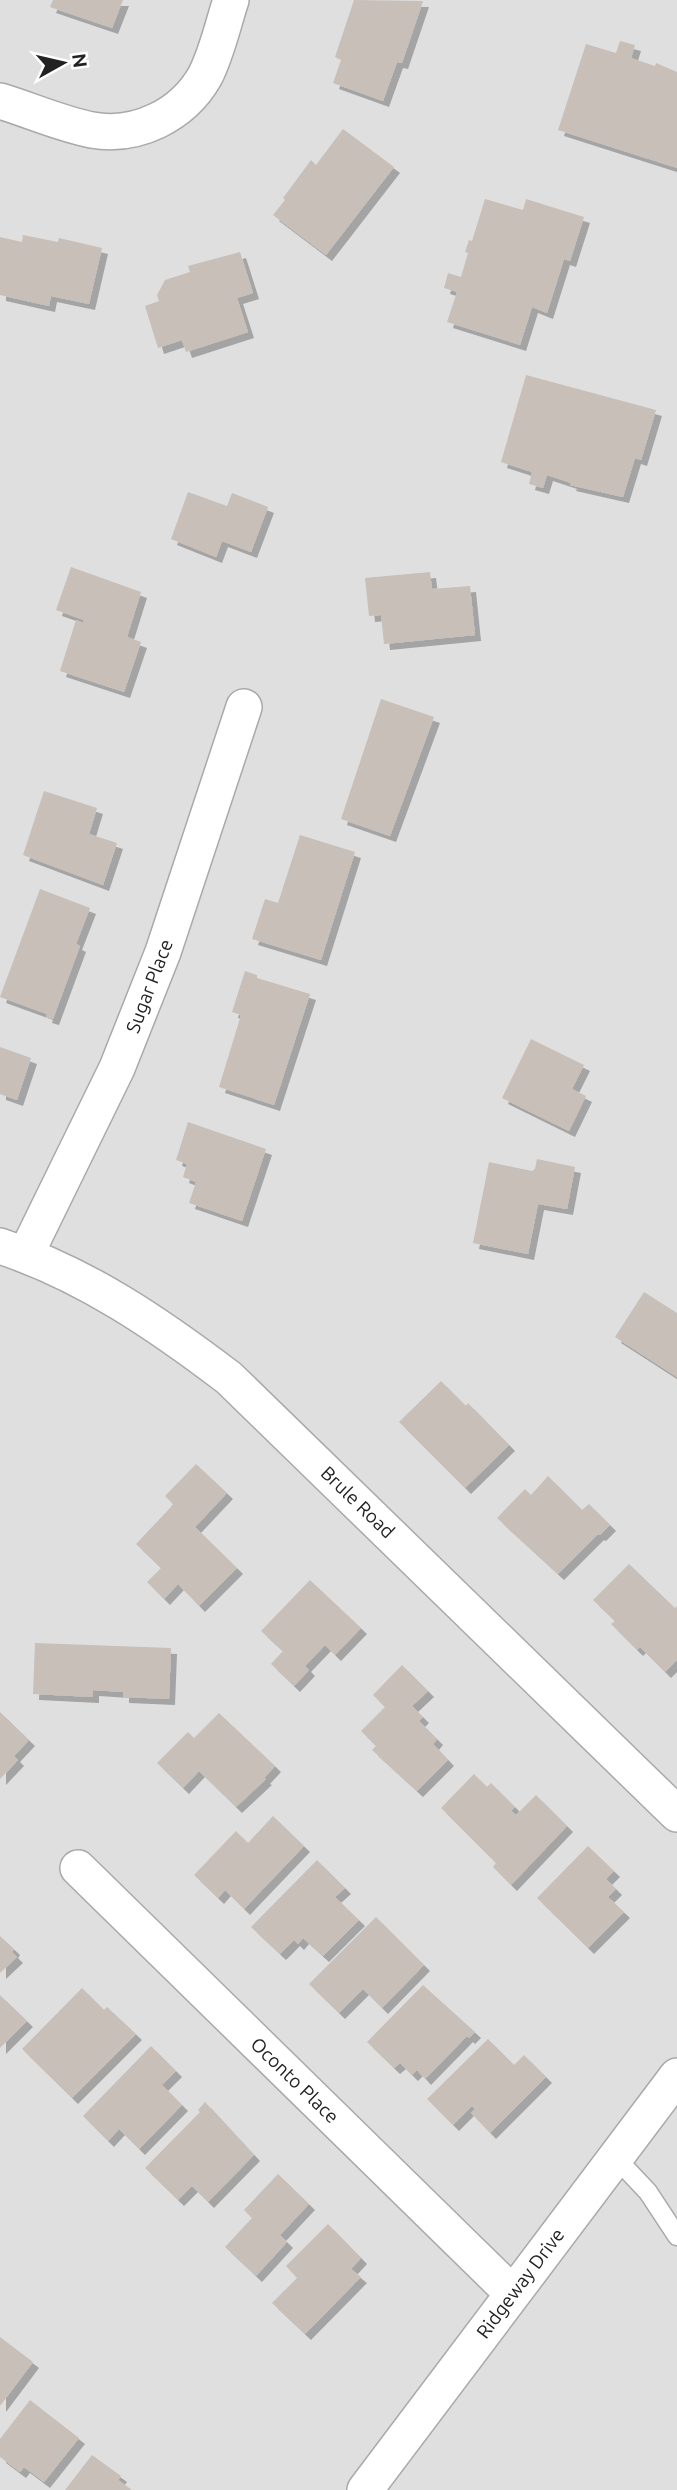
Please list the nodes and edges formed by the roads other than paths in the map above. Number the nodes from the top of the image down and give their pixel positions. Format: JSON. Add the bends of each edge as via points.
{"nodes":[{"id":1,"x":231,"y":0,"type":"edge"},
{"id":2,"x":0,"y":101,"type":"edge"},
{"id":3,"x":244,"y":707,"type":"dead end"},
{"id":4,"x":13,"y":1250,"type":"edge"},
{"id":5,"x":677,"y":1814,"type":"edge"},
{"id":6,"x":78,"y":1868,"type":"dead end"},
{"id":7,"x":677,"y":2076,"type":"edge"},
{"id":8,"x":615,"y":2157,"type":"junction"},
{"id":9,"x":677,"y":2236,"type":"edge"},
{"id":10,"x":512,"y":2292,"type":"junction"},
{"id":11,"x":365,"y":2490,"type":"edge"}],
"edges":[{"from":1,"to":2,"type":"street","via":[[200,83],[169,115],[141,128],[92,130]]},
{"from":3,"to":4,"type":"street","name":"Sugar Place","via":[[158,965],[117,1068]]},
{"from":4,"to":5,"type":"street","name":"Brule Road","via":[[97,1288],[165,1330],[229,1378]]},
{"from":6,"to":10,"type":"street","name":"Oconto Place"},
{"from":7,"to":8,"type":"street","name":"Ridgeway Drive"},
{"from":8,"to":9,"type":"lane","via":[[648,2192]]},
{"from":8,"to":10,"type":"street","name":"Ridgeway Drive"},
{"from":10,"to":11,"type":"street","name":"Ridgeway Drive"}]}
